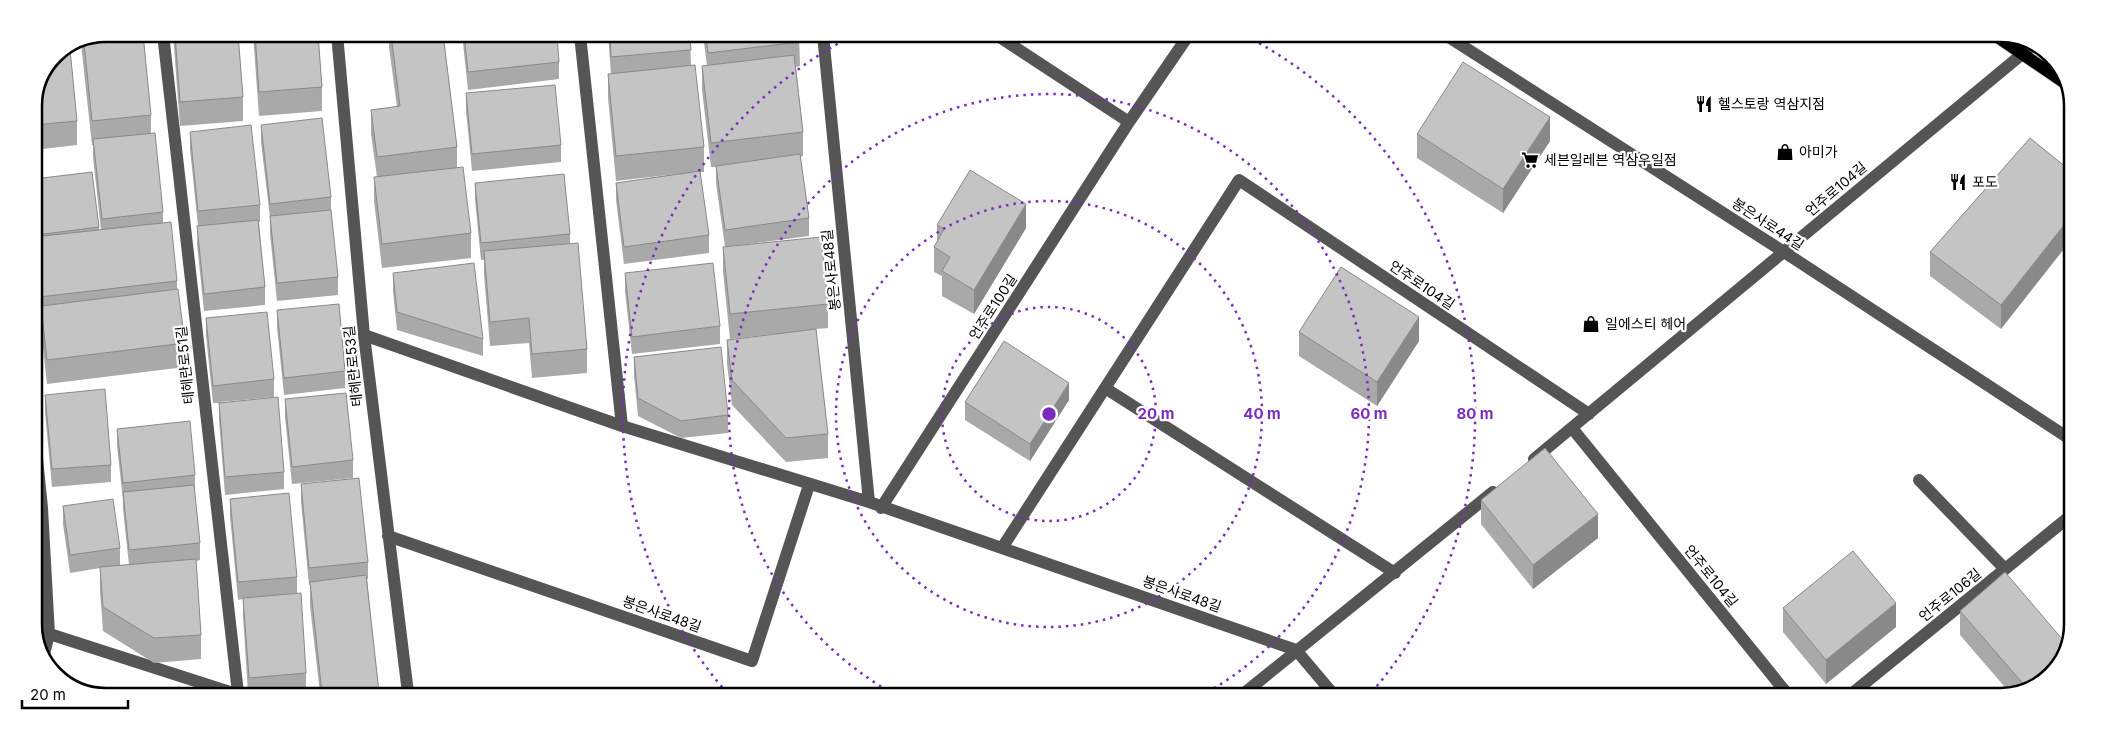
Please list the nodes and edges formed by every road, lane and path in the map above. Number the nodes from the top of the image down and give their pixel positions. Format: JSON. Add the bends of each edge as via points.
{"nodes":[{"id":1,"x":164,"y":42,"type":"edge"},
{"id":2,"x":338,"y":42,"type":"edge"},
{"id":3,"x":581,"y":42,"type":"edge"},
{"id":4,"x":825,"y":42,"type":"edge"},
{"id":5,"x":1007,"y":42,"type":"edge"},
{"id":6,"x":1184,"y":42,"type":"edge"},
{"id":7,"x":1456,"y":42,"type":"edge"},
{"id":8,"x":2008,"y":43,"type":"edge"},
{"id":9,"x":2028,"y":49,"type":"edge"},
{"id":10,"x":2022,"y":53,"type":"junction"},
{"id":11,"x":2056,"y":77,"type":"edge"},
{"id":12,"x":1129,"y":122,"type":"junction"},
{"id":13,"x":1784,"y":252,"type":"junction"},
{"id":14,"x":364,"y":336,"type":"junction"},
{"id":15,"x":1105,"y":388,"type":"junction"},
{"id":16,"x":1589,"y":414,"type":"junction"},
{"id":17,"x":622,"y":426,"type":"junction"},
{"id":18,"x":1572,"y":428,"type":"junction"},
{"id":19,"x":2064,"y":435,"type":"edge"},
{"id":20,"x":1526,"y":466,"type":"edge"},
{"id":21,"x":1919,"y":480,"type":"dead end"},
{"id":22,"x":809,"y":485,"type":"junction"},
{"id":23,"x":1502,"y":485,"type":"edge"},
{"id":24,"x":868,"y":502,"type":"junction"},
{"id":25,"x":881,"y":508,"type":"junction"},
{"id":26,"x":2064,"y":522,"type":"edge"},
{"id":27,"x":388,"y":536,"type":"junction"},
{"id":28,"x":1002,"y":548,"type":"junction"},
{"id":29,"x":43,"y":558,"type":"edge"},
{"id":30,"x":2005,"y":570,"type":"junction"},
{"id":31,"x":1395,"y":573,"type":"junction"},
{"id":32,"x":44,"y":632,"type":"edge"},
{"id":33,"x":50,"y":634,"type":"junction"},
{"id":34,"x":46,"y":646,"type":"edge"},
{"id":35,"x":1296,"y":650,"type":"junction"},
{"id":36,"x":217,"y":688,"type":"edge"},
{"id":37,"x":237,"y":688,"type":"edge"},
{"id":38,"x":407,"y":688,"type":"edge"},
{"id":39,"x":1250,"y":688,"type":"edge"},
{"id":40,"x":1328,"y":688,"type":"edge"},
{"id":41,"x":1783,"y":688,"type":"edge"},
{"id":42,"x":1859,"y":688,"type":"edge"}],
"edges":[{"from":1,"to":37,"type":"street","name":"테헤란로51길"},
{"from":2,"to":14,"type":"street","name":"테헤란로53길"},
{"from":3,"to":17,"type":"street"},
{"from":4,"to":24,"type":"street","name":"봉은사로48길"},
{"from":5,"to":12,"type":"street"},
{"from":6,"to":12,"type":"street","name":"언주로100길"},
{"from":7,"to":13,"type":"street","name":"봉은사로44길"},
{"from":8,"to":10,"type":"main road"},
{"from":9,"to":10,"type":"street","name":"언주로104길"},
{"from":10,"to":11,"type":"main road"},
{"from":10,"to":13,"type":"street","name":"언주로104길"},
{"from":12,"to":25,"type":"street","name":"언주로100길"},
{"from":13,"to":16,"type":"street","name":"언주로104길"},
{"from":13,"to":19,"type":"street","name":"봉은사로44길"},
{"from":14,"to":17,"type":"street","name":"봉은사로48길"},
{"from":14,"to":27,"type":"street","name":"테헤란로53길"},
{"from":15,"to":16,"type":"street","name":"언주로104길","via":[[1239,180]]},
{"from":15,"to":28,"type":"street"},
{"from":15,"to":31,"type":"street"},
{"from":16,"to":18,"type":"street","name":"언주로104길"},
{"from":17,"to":22,"type":"street","name":"봉은사로48길"},
{"from":18,"to":20,"type":"street","name":"언주로104길"},
{"from":18,"to":41,"type":"street","name":"언주로104길"},
{"from":21,"to":30,"type":"street"},
{"from":22,"to":24,"type":"street","name":"봉은사로48길"},
{"from":22,"to":27,"type":"street","name":"봉은사로48길","via":[[752,661]]},
{"from":23,"to":31,"type":"street"},
{"from":24,"to":25,"type":"street","name":"봉은사로48길"},
{"from":25,"to":28,"type":"street","name":"봉은사로48길"},
{"from":26,"to":30,"type":"street","name":"언주로106길"},
{"from":27,"to":38,"type":"street","name":"테헤란로53길"},
{"from":28,"to":35,"type":"street","name":"봉은사로48길"},
{"from":29,"to":33,"type":"street"},
{"from":30,"to":42,"type":"street","name":"언주로106길"},
{"from":31,"to":35,"type":"street"},
{"from":32,"to":33,"type":"street"},
{"from":33,"to":34,"type":"street"},
{"from":33,"to":36,"type":"street"},
{"from":35,"to":39,"type":"street"},
{"from":35,"to":40,"type":"street"}]}
